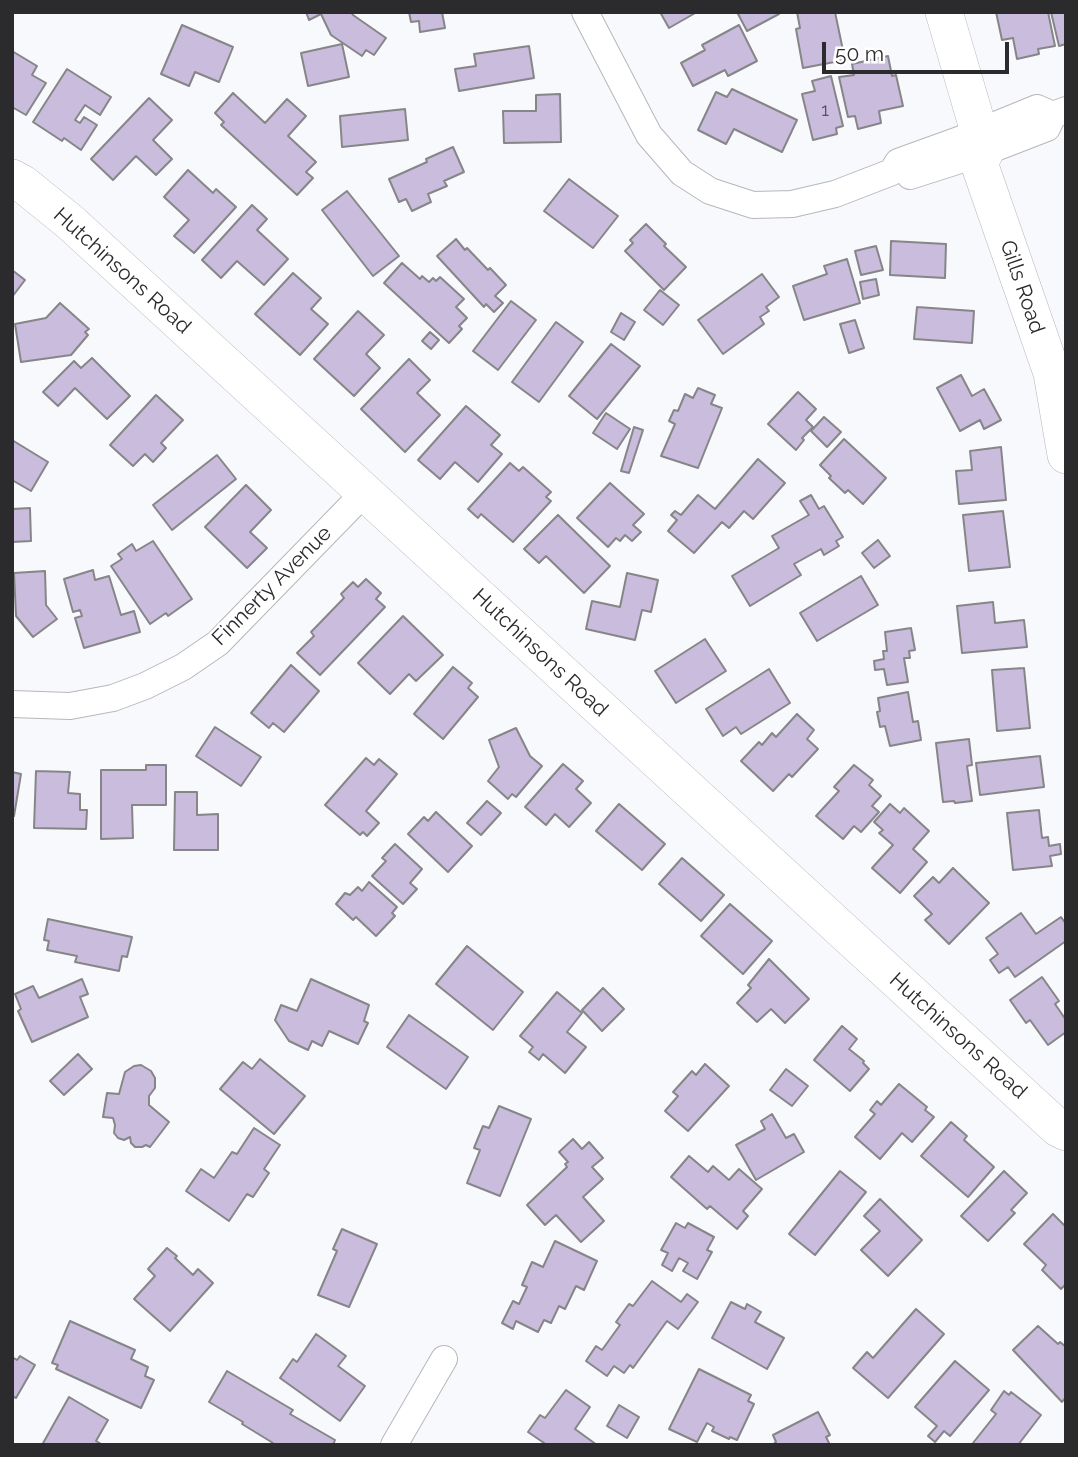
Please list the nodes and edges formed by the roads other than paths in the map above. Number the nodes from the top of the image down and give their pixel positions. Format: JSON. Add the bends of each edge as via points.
{"nodes":[{"id":1,"x":585,"y":12,"type":"edge"},
{"id":2,"x":923,"y":12,"type":"edge"},
{"id":3,"x":944,"y":12,"type":"edge"},
{"id":4,"x":1059,"y":112,"type":"edge"},
{"id":5,"x":973,"y":149,"type":"junction"},
{"id":6,"x":12,"y":178,"type":"edge"},
{"id":7,"x":1066,"y":455,"type":"edge"},
{"id":8,"x":365,"y":492,"type":"junction"},
{"id":9,"x":12,"y":704,"type":"edge"},
{"id":10,"x":1066,"y":1132,"type":"edge"},
{"id":11,"x":444,"y":1359,"type":"dead end"},
{"id":12,"x":394,"y":1445,"type":"edge"}],
"edges":[{"from":1,"to":5,"type":"street","via":[[649,135],[682,173],[710,191],[753,205],[792,204],[835,194],[892,172],[905,178]]},
{"from":2,"to":5,"type":"street","name":"Gills Road","via":[[934,58]]},
{"from":3,"to":5,"type":"street","name":"Gills Road"},
{"from":4,"to":5,"type":"street","via":[[1037,108]]},
{"from":5,"to":7,"type":"street","name":"Gills Road","via":[[1052,373]]},
{"from":6,"to":8,"type":"street","name":"Hutchinsons Road","via":[[70,222]]},
{"from":8,"to":9,"type":"street","name":"Finnerty Avenue","via":[[218,643],[183,667],[113,698],[70,706]]},
{"from":8,"to":10,"type":"street","name":"Hutchinsons Road"},
{"from":11,"to":12,"type":"street"}]}
